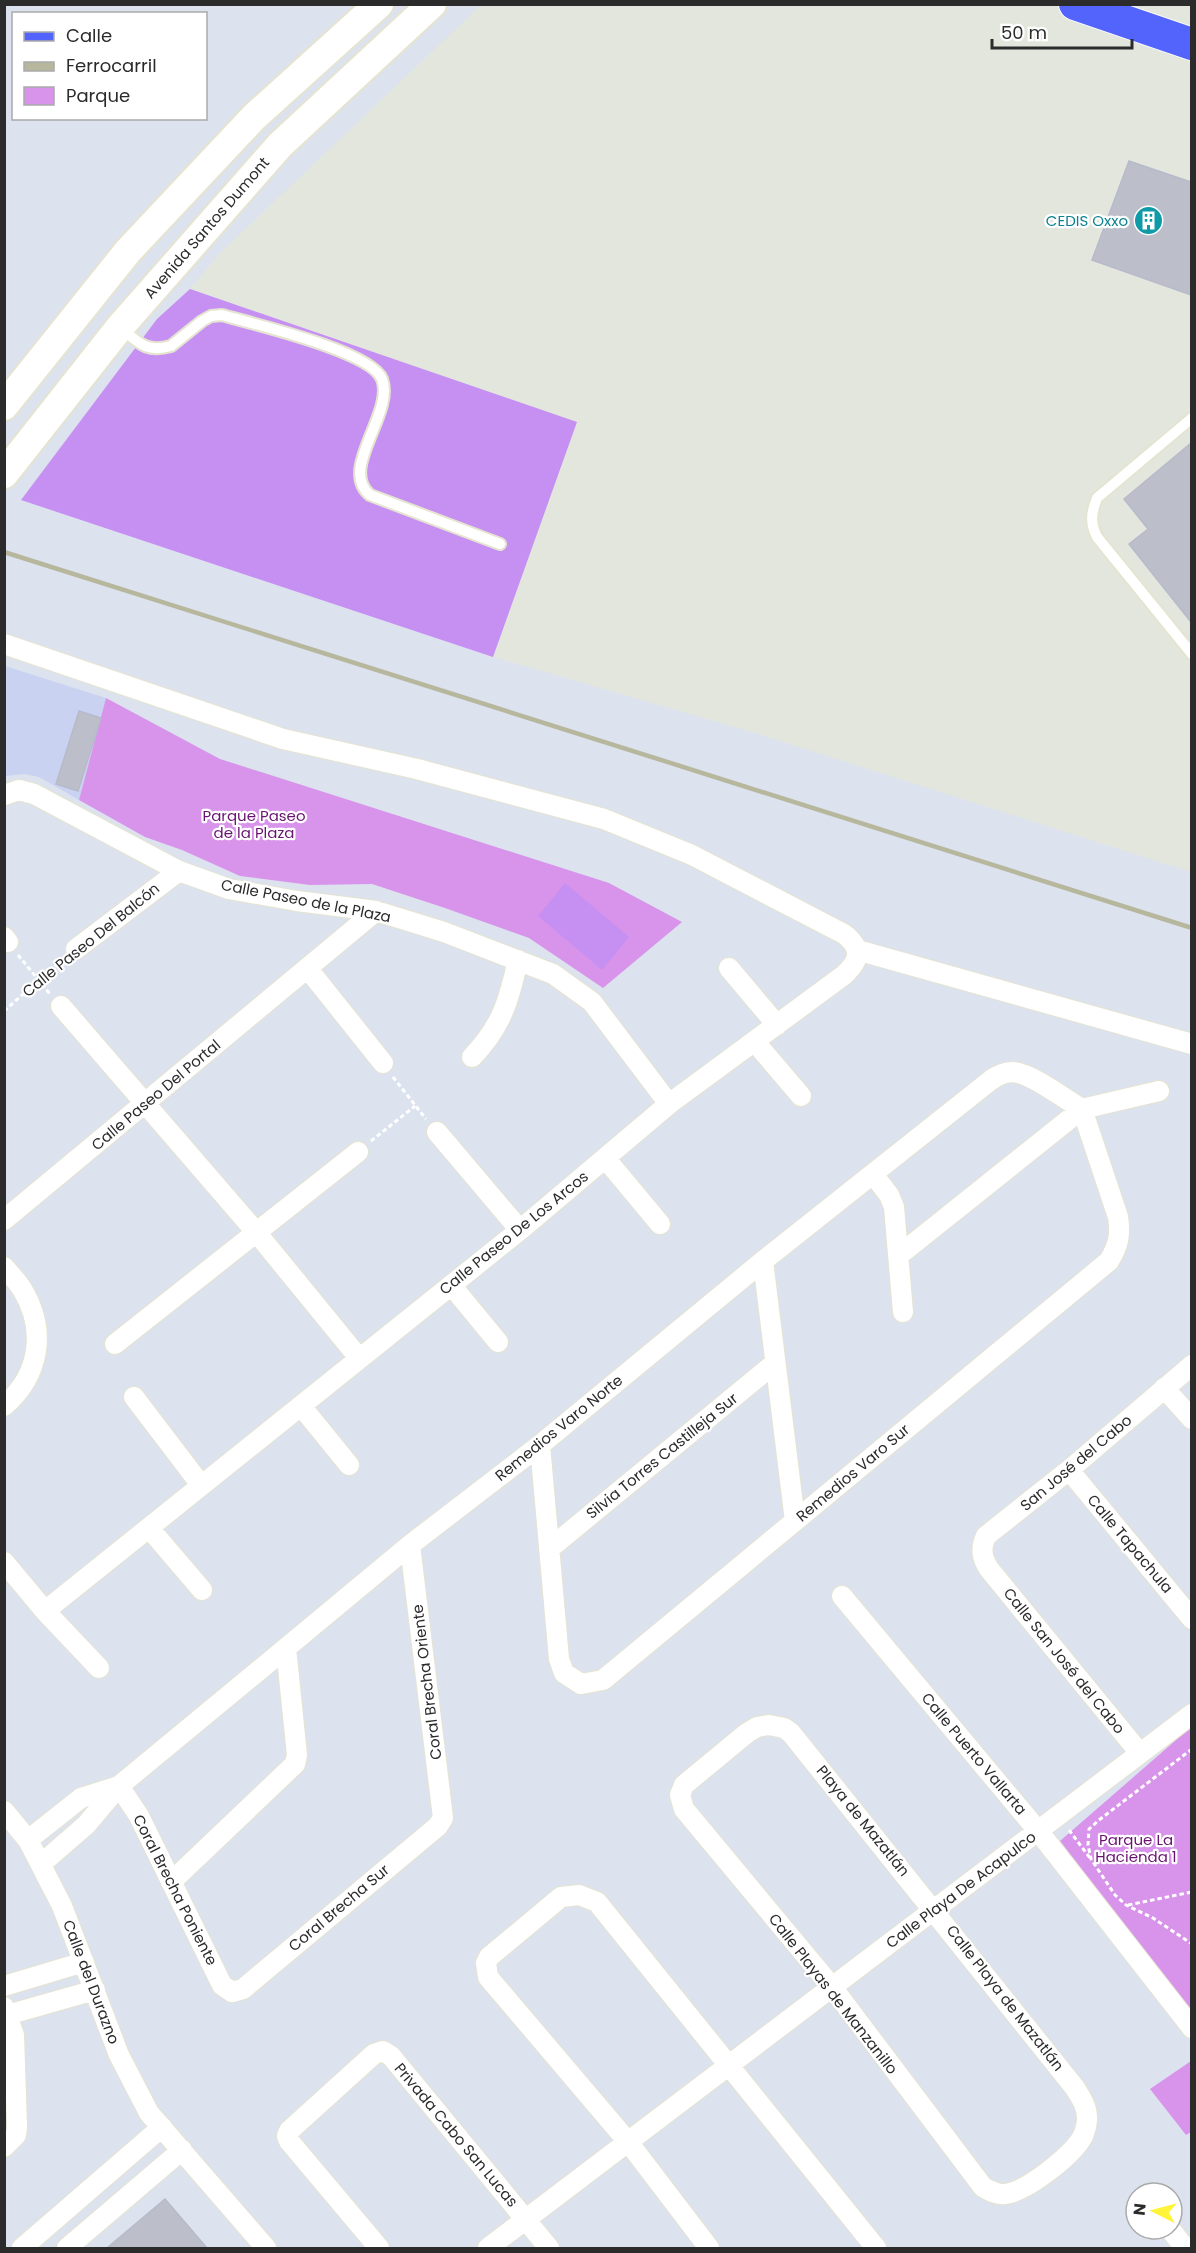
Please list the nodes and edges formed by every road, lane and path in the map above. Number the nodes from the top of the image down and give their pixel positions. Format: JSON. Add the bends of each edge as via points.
{"nodes":[{"id":1,"x":379,"y":4,"type":"edge"},
{"id":2,"x":432,"y":4,"type":"edge"},
{"id":3,"x":1075,"y":4,"type":"edge"},
{"id":4,"x":1191,"y":44,"type":"edge"},
{"id":5,"x":120,"y":327,"type":"junction"},
{"id":6,"x":4,"y":406,"type":"edge"},
{"id":7,"x":1191,"y":418,"type":"edge"},
{"id":8,"x":4,"y":474,"type":"edge"},
{"id":9,"x":500,"y":544,"type":"dead end"},
{"id":10,"x":4,"y":644,"type":"edge"},
{"id":11,"x":1191,"y":654,"type":"edge"},
{"id":12,"x":4,"y":795,"type":"edge"},
{"id":13,"x":178,"y":871,"type":"junction"},
{"id":14,"x":376,"y":911,"type":"junction"},
{"id":15,"x":6,"y":940,"type":"edge"},
{"id":16,"x":76,"y":949,"type":"joint"},
{"id":17,"x":857,"y":950,"type":"junction"},
{"id":18,"x":518,"y":960,"type":"junction"},
{"id":19,"x":729,"y":968,"type":"dead end"},
{"id":20,"x":308,"y":969,"type":"junction"},
{"id":21,"x":38,"y":980,"type":"junction"},
{"id":22,"x":61,"y":1006,"type":"joint"},
{"id":23,"x":4,"y":1011,"type":"edge"},
{"id":24,"x":777,"y":1025,"type":"junction"},
{"id":25,"x":755,"y":1042,"type":"junction"},
{"id":26,"x":1191,"y":1044,"type":"edge"},
{"id":27,"x":472,"y":1057,"type":"dead end"},
{"id":28,"x":383,"y":1063,"type":"joint"},
{"id":29,"x":1159,"y":1091,"type":"dead end"},
{"id":30,"x":801,"y":1096,"type":"dead end"},
{"id":31,"x":147,"y":1103,"type":"junction"},
{"id":32,"x":669,"y":1104,"type":"junction"},
{"id":33,"x":415,"y":1106,"type":"junction"},
{"id":34,"x":1082,"y":1109,"type":"junction"},
{"id":35,"x":437,"y":1132,"type":"joint"},
{"id":36,"x":358,"y":1152,"type":"joint"},
{"id":37,"x":605,"y":1158,"type":"junction"},
{"id":38,"x":873,"y":1174,"type":"junction"},
{"id":39,"x":4,"y":1220,"type":"edge"},
{"id":40,"x":660,"y":1224,"type":"dead end"},
{"id":41,"x":519,"y":1230,"type":"junction"},
{"id":42,"x":256,"y":1232,"type":"junction"},
{"id":43,"x":898,"y":1256,"type":"junction"},
{"id":44,"x":763,"y":1262,"type":"junction"},
{"id":45,"x":4,"y":1267,"type":"edge"},
{"id":46,"x":451,"y":1285,"type":"junction"},
{"id":47,"x":903,"y":1312,"type":"dead end"},
{"id":48,"x":498,"y":1342,"type":"dead end"},
{"id":49,"x":115,"y":1344,"type":"dead end"},
{"id":50,"x":359,"y":1358,"type":"junction"},
{"id":51,"x":775,"y":1363,"type":"junction"},
{"id":52,"x":1191,"y":1365,"type":"edge"},
{"id":53,"x":1164,"y":1388,"type":"junction"},
{"id":54,"x":134,"y":1397,"type":"dead end"},
{"id":55,"x":4,"y":1406,"type":"edge"},
{"id":56,"x":301,"y":1406,"type":"junction"},
{"id":57,"x":1191,"y":1419,"type":"edge"},
{"id":58,"x":540,"y":1445,"type":"junction"},
{"id":59,"x":349,"y":1465,"type":"dead end"},
{"id":60,"x":1069,"y":1470,"type":"junction"},
{"id":61,"x":201,"y":1485,"type":"junction"},
{"id":62,"x":795,"y":1521,"type":"junction"},
{"id":63,"x":149,"y":1528,"type":"junction"},
{"id":64,"x":410,"y":1545,"type":"junction"},
{"id":65,"x":549,"y":1549,"type":"junction"},
{"id":66,"x":4,"y":1562,"type":"edge"},
{"id":67,"x":989,"y":1569,"type":"joint"},
{"id":68,"x":202,"y":1590,"type":"dead end"},
{"id":69,"x":842,"y":1596,"type":"dead end"},
{"id":70,"x":45,"y":1611,"type":"junction"},
{"id":71,"x":1191,"y":1619,"type":"edge"},
{"id":72,"x":286,"y":1648,"type":"junction"},
{"id":73,"x":99,"y":1668,"type":"dead end"},
{"id":74,"x":1191,"y":1714,"type":"edge"},
{"id":75,"x":1191,"y":1749,"type":"edge"},
{"id":76,"x":1139,"y":1752,"type":"junction"},
{"id":77,"x":118,"y":1786,"type":"junction"},
{"id":78,"x":4,"y":1811,"type":"edge"},
{"id":79,"x":442,"y":1818,"type":"joint"},
{"id":80,"x":691,"y":1818,"type":"joint"},
{"id":81,"x":1069,"y":1830,"type":"dead end"},
{"id":82,"x":1039,"y":1832,"type":"junction"},
{"id":83,"x":28,"y":1840,"type":"junction"},
{"id":84,"x":1091,"y":1859,"type":"junction"},
{"id":85,"x":41,"y":1864,"type":"junction"},
{"id":86,"x":171,"y":1882,"type":"junction"},
{"id":87,"x":1191,"y":1892,"type":"edge"},
{"id":88,"x":1126,"y":1905,"type":"junction"},
{"id":89,"x":934,"y":1909,"type":"junction"},
{"id":90,"x":1191,"y":1944,"type":"edge"},
{"id":91,"x":84,"y":1962,"type":"junction"},
{"id":92,"x":4,"y":1986,"type":"edge"},
{"id":93,"x":832,"y":1987,"type":"junction"},
{"id":94,"x":95,"y":1990,"type":"junction"},
{"id":95,"x":232,"y":1992,"type":"joint"},
{"id":96,"x":6,"y":2011,"type":"edge"},
{"id":97,"x":1191,"y":2028,"type":"edge"},
{"id":98,"x":730,"y":2066,"type":"junction"},
{"id":99,"x":162,"y":2127,"type":"junction"},
{"id":100,"x":629,"y":2143,"type":"junction"},
{"id":101,"x":4,"y":2147,"type":"edge"},
{"id":102,"x":182,"y":2150,"type":"junction"},
{"id":103,"x":971,"y":2173,"type":"joint"},
{"id":104,"x":528,"y":2220,"type":"junction"},
{"id":105,"x":22,"y":2248,"type":"edge"},
{"id":106,"x":67,"y":2248,"type":"edge"},
{"id":107,"x":266,"y":2248,"type":"edge"},
{"id":108,"x":379,"y":2248,"type":"edge"},
{"id":109,"x":489,"y":2248,"type":"edge"},
{"id":110,"x":549,"y":2248,"type":"edge"},
{"id":111,"x":709,"y":2248,"type":"edge"},
{"id":112,"x":876,"y":2248,"type":"edge"}],
"edges":[{"from":1,"to":6,"type":"main road","via":[[254,117],[129,251]]},
{"from":2,"to":5,"type":"main road","name":"Avenida Santos Dumont","via":[[280,145]]},
{"from":3,"to":4,"type":"main road"},
{"from":5,"to":8,"type":"main road","name":"Avenida Santos Dumont"},
{"from":5,"to":9,"type":"lane","via":[[147,348],[163,348],[212,316],[222,315],[348,353],[373,367],[380,376],[384,395],[359,472],[362,489]]},
{"from":7,"to":11,"type":"lane","via":[[1096,498],[1092,526]]},
{"from":10,"to":17,"type":"street","via":[[283,739],[417,769],[604,819],[692,855],[844,934],[856,943]]},
{"from":12,"to":13,"type":"street","name":"Calle Paseo de la Plaza","via":[[19,790],[34,794]]},
{"from":13,"to":14,"type":"street","name":"Calle Paseo de la Plaza","via":[[229,889]]},
{"from":13,"to":16,"type":"street","name":"Calle Paseo Del Balcón"},
{"from":14,"to":18,"type":"street","name":"Calle Paseo de la Plaza"},
{"from":14,"to":20,"type":"street","name":"Calle Paseo Del Portal"},
{"from":15,"to":21,"type":"path"},
{"from":16,"to":21,"type":"path","name":"Calle Paseo Del Balcón"},
{"from":17,"to":24,"type":"street","name":"Calle Paseo De Los Arcos","via":[[854,966]]},
{"from":17,"to":26,"type":"street"},
{"from":18,"to":27,"type":"street","via":[[508,1002],[497,1026]]},
{"from":18,"to":32,"type":"street","name":"Calle Paseo de la Plaza","via":[[553,974],[591,1002]]},
{"from":19,"to":24,"type":"street"},
{"from":20,"to":28,"type":"street"},
{"from":20,"to":31,"type":"street","name":"Calle Paseo Del Portal"},
{"from":21,"to":22,"type":"path"},
{"from":21,"to":23,"type":"path","name":"Calle Paseo Del Balcón"},
{"from":22,"to":31,"type":"street"},
{"from":24,"to":25,"type":"street","name":"Calle Paseo De Los Arcos"},
{"from":25,"to":30,"type":"street"},
{"from":25,"to":32,"type":"street","name":"Calle Paseo De Los Arcos"},
{"from":28,"to":33,"type":"path"},
{"from":29,"to":34,"type":"street"},
{"from":31,"to":39,"type":"street","name":"Calle Paseo Del Portal"},
{"from":31,"to":42,"type":"street"},
{"from":32,"to":37,"type":"street","name":"Calle Paseo De Los Arcos"},
{"from":33,"to":35,"type":"path"},
{"from":33,"to":36,"type":"path"},
{"from":34,"to":38,"type":"street","name":"Remedios Varo Norte","via":[[1026,1076],[1001,1073]]},
{"from":34,"to":43,"type":"street"},
{"from":34,"to":62,"type":"street","name":"Remedios Varo Sur","via":[[1115,1202],[1121,1233],[1109,1262]]},
{"from":35,"to":41,"type":"street"},
{"from":36,"to":42,"type":"street"},
{"from":37,"to":40,"type":"street"},
{"from":37,"to":41,"type":"street","name":"Calle Paseo De Los Arcos"},
{"from":38,"to":43,"type":"street","via":[[894,1207]]},
{"from":38,"to":44,"type":"street","name":"Remedios Varo Norte"},
{"from":41,"to":46,"type":"street","name":"Calle Paseo De Los Arcos"},
{"from":42,"to":49,"type":"street"},
{"from":42,"to":50,"type":"street"},
{"from":43,"to":47,"type":"street"},
{"from":44,"to":51,"type":"street"},
{"from":44,"to":58,"type":"street","name":"Remedios Varo Norte"},
{"from":45,"to":55,"type":"street","via":[[22,1288],[34,1313],[37,1337],[30,1374],[20,1393]]},
{"from":46,"to":48,"type":"street"},
{"from":46,"to":50,"type":"street","name":"Calle Paseo De Los Arcos"},
{"from":50,"to":56,"type":"street","name":"Calle Paseo De Los Arcos"},
{"from":51,"to":62,"type":"street"},
{"from":51,"to":65,"type":"street","name":"Silvia Torres Castilleja Sur"},
{"from":52,"to":53,"type":"street","name":"San José del Cabo"},
{"from":53,"to":57,"type":"street"},
{"from":53,"to":60,"type":"street","name":"San José del Cabo"},
{"from":54,"to":61,"type":"street"},
{"from":56,"to":59,"type":"street"},
{"from":56,"to":61,"type":"street","name":"Calle Paseo De Los Arcos"},
{"from":58,"to":64,"type":"street","name":"Remedios Varo Norte"},
{"from":58,"to":65,"type":"street"},
{"from":60,"to":67,"type":"street","name":"San José del Cabo","via":[[986,1536],[982,1548]]},
{"from":60,"to":71,"type":"street","name":"Calle Tapachula"},
{"from":61,"to":63,"type":"street","name":"Calle Paseo De Los Arcos"},
{"from":62,"to":65,"type":"street","name":"Remedios Varo Sur","via":[[603,1680],[580,1684],[564,1673],[559,1659]]},
{"from":63,"to":68,"type":"street"},
{"from":63,"to":70,"type":"street","name":"Calle Paseo De Los Arcos"},
{"from":64,"to":72,"type":"street","name":"Remedios Varo Norte"},
{"from":64,"to":79,"type":"street","name":"Coral Brecha Oriente"},
{"from":66,"to":70,"type":"street"},
{"from":67,"to":76,"type":"street","name":"Calle San José del Cabo"},
{"from":69,"to":82,"type":"street","name":"Calle Puerto Vallarta"},
{"from":70,"to":73,"type":"street"},
{"from":72,"to":77,"type":"street","name":"Remedios Varo Norte"},
{"from":72,"to":86,"type":"street","via":[[297,1760]]},
{"from":74,"to":76,"type":"street","name":"Calle Playa De Acapulco"},
{"from":75,"to":84,"type":"path","via":[[1089,1829]]},
{"from":76,"to":82,"type":"street","name":"Calle Playa De Acapulco"},
{"from":77,"to":83,"type":"street","name":"Remedios Varo Norte","via":[[81,1798]]},
{"from":77,"to":85,"type":"street","name":"Remedios Varo Norte","via":[[86,1825]]},
{"from":77,"to":86,"type":"street","name":"Coral Brecha Poniente","via":[[139,1816]]},
{"from":78,"to":83,"type":"street","name":"Calle del Durazno"},
{"from":79,"to":95,"type":"street","name":"Coral Brecha Sur","via":[[438,1826],[243,1989]]},
{"from":80,"to":89,"type":"street","name":"Playa de Mazatlán","via":[[681,1802],[684,1785],[758,1727],[778,1726],[791,1733]]},
{"from":80,"to":93,"type":"street","name":"Calle Playas de Manzanillo"},
{"from":81,"to":84,"type":"path"},
{"from":82,"to":89,"type":"street","name":"Calle Playa De Acapulco"},
{"from":82,"to":97,"type":"street","name":"Calle Puerto Vallarta"},
{"from":83,"to":85,"type":"street","name":"Calle del Durazno"},
{"from":84,"to":88,"type":"path"},
{"from":85,"to":91,"type":"street","name":"Calle del Durazno"},
{"from":86,"to":95,"type":"street","name":"Coral Brecha Poniente","via":[[222,1985]]},
{"from":87,"to":88,"type":"path"},
{"from":88,"to":90,"type":"path"},
{"from":89,"to":93,"type":"street","name":"Calle Playa De Acapulco"},
{"from":89,"to":103,"type":"street","name":"Calle Playa de Mazatlán","via":[[1075,2088],[1086,2108],[1083,2136],[1067,2156],[1018,2191],[993,2193]]},
{"from":91,"to":92,"type":"street"},
{"from":91,"to":94,"type":"street","name":"Calle del Durazno"},
{"from":93,"to":98,"type":"street","name":"Calle Playa De Acapulco"},
{"from":93,"to":103,"type":"street","name":"Calle Playas de Manzanillo"},
{"from":94,"to":96,"type":"street"},
{"from":94,"to":99,"type":"street","name":"Calle del Durazno","via":[[119,2055],[149,2113]]},
{"from":96,"to":101,"type":"street","via":[[14,2035],[17,2127],[16,2135]]},
{"from":98,"to":100,"type":"street","name":"Calle Playa De Acapulco"},
{"from":98,"to":100,"type":"street","via":[[597,1902],[579,1894],[561,1897],[489,1957],[486,1968],[491,1982]]},
{"from":98,"to":112,"type":"street"},
{"from":99,"to":102,"type":"street","name":"Calle del Durazno"},
{"from":99,"to":105,"type":"street"},
{"from":100,"to":104,"type":"street","name":"Calle Playa De Acapulco"},
{"from":100,"to":111,"type":"street"},
{"from":102,"to":106,"type":"street"},
{"from":102,"to":107,"type":"street","name":"Calle del Durazno"},
{"from":104,"to":108,"type":"street","name":"Privada Cabo San Lucas","via":[[383,2051],[374,2054],[287,2136]]},
{"from":104,"to":109,"type":"street","name":"Calle Playa De Acapulco"},
{"from":104,"to":110,"type":"street","name":"Privada Cabo San Lucas"}]}
